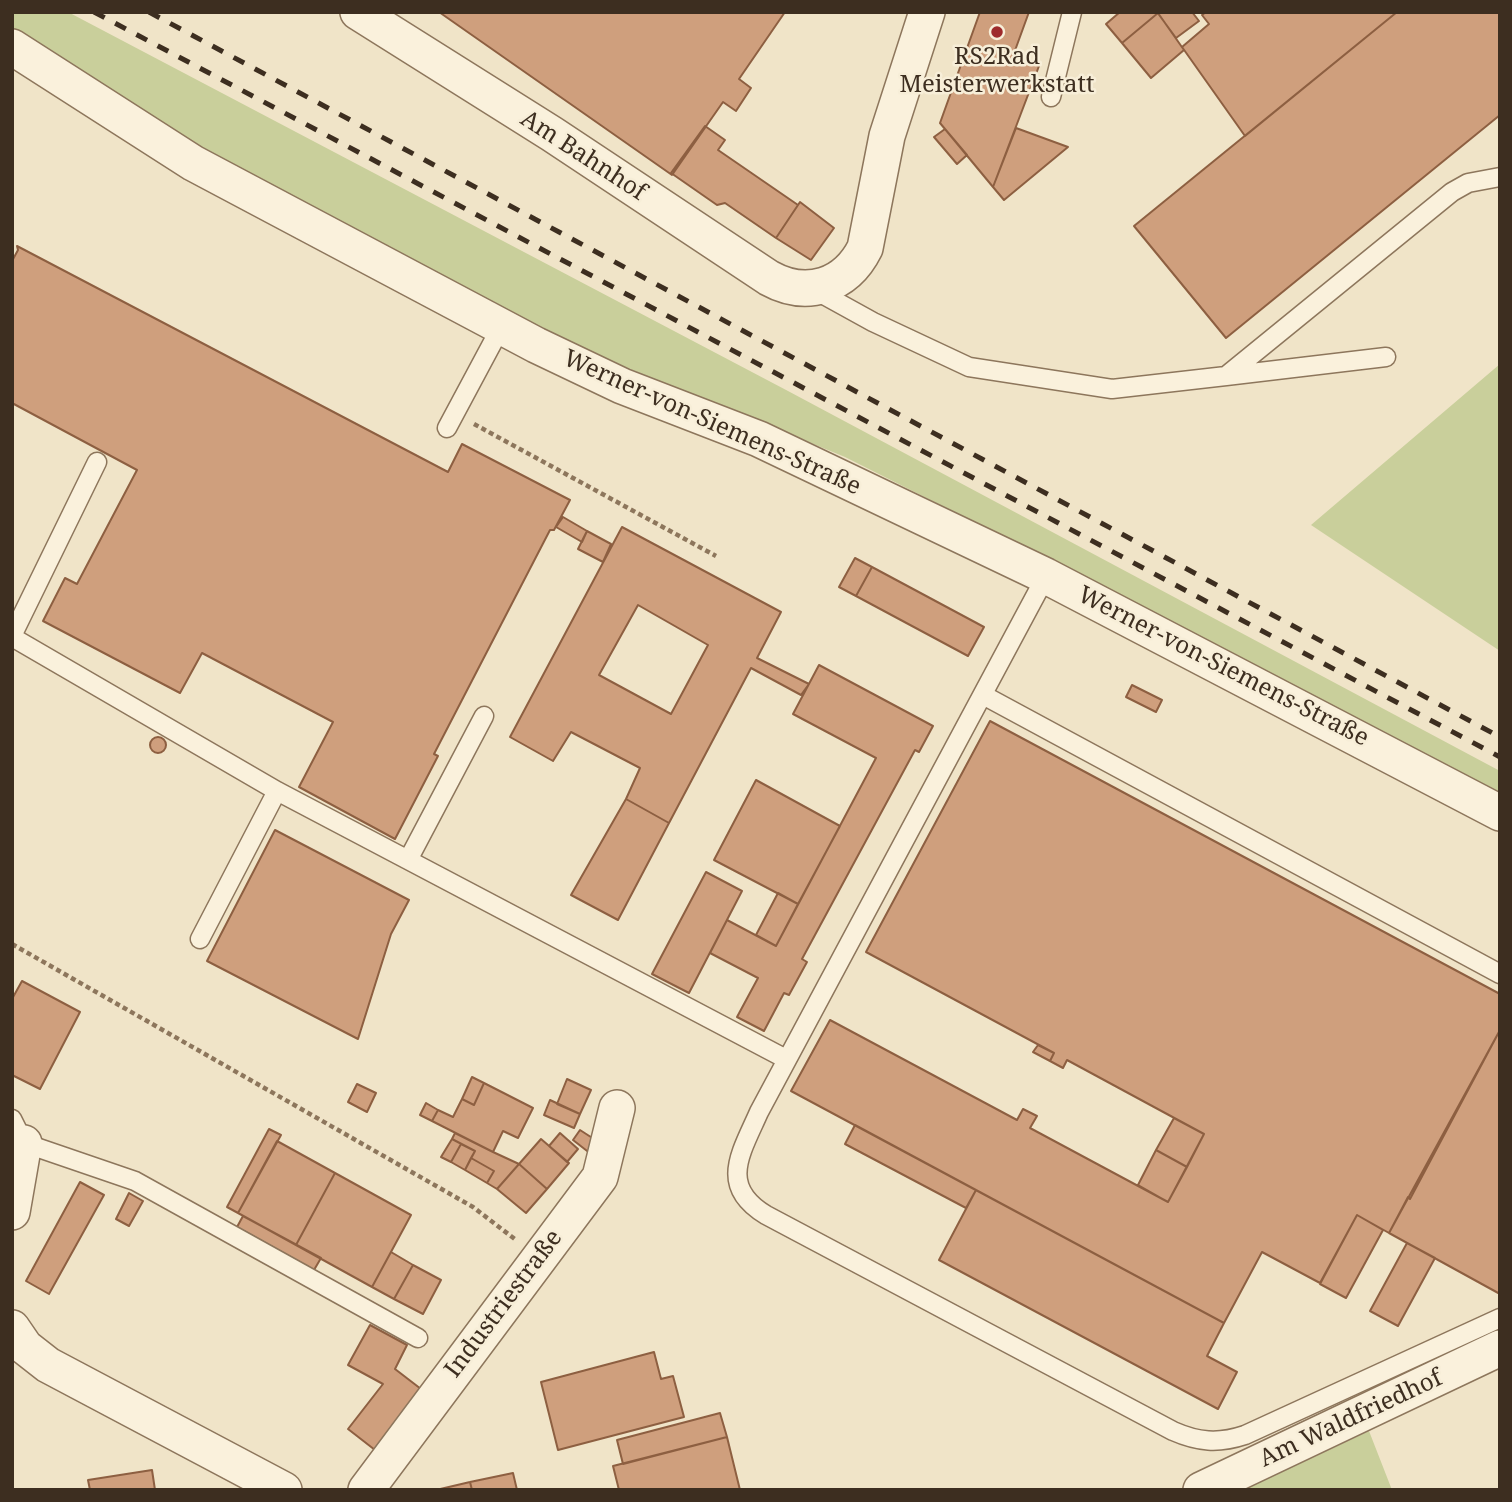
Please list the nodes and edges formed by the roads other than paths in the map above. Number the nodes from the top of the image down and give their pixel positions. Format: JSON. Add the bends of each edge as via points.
{"nodes":[{"id":1,"x":358,"y":12,"type":"edge"},
{"id":2,"x":927,"y":12,"type":"edge"},
{"id":3,"x":1072,"y":12,"type":"edge"},
{"id":4,"x":12,"y":47,"type":"edge"},
{"id":5,"x":1051,"y":97,"type":"dead end"},
{"id":6,"x":1500,"y":177,"type":"edge"},
{"id":7,"x":812,"y":288,"type":"junction"},
{"id":8,"x":501,"y":327,"type":"junction"},
{"id":9,"x":1386,"y":357,"type":"dead end"},
{"id":10,"x":1226,"y":376,"type":"junction"},
{"id":11,"x":451,"y":421,"type":"road end"},
{"id":12,"x":97,"y":462,"type":"dead end"},
{"id":13,"x":1046,"y":576,"type":"junction"},
{"id":14,"x":12,"y":637,"type":"edge"},
{"id":15,"x":983,"y":695,"type":"junction"},
{"id":16,"x":484,"y":716,"type":"dead end"},
{"id":17,"x":277,"y":791,"type":"junction"},
{"id":18,"x":1500,"y":813,"type":"edge"},
{"id":19,"x":408,"y":860,"type":"junction"},
{"id":20,"x":200,"y":939,"type":"dead end"},
{"id":21,"x":1500,"y":974,"type":"edge"},
{"id":22,"x":786,"y":1059,"type":"junction"},
{"id":23,"x":617,"y":1108,"type":"dead end"},
{"id":24,"x":18,"y":1131,"type":"edge"},
{"id":25,"x":12,"y":1212,"type":"edge"},
{"id":26,"x":1500,"y":1318,"type":"edge"},
{"id":27,"x":12,"y":1328,"type":"edge"},
{"id":28,"x":418,"y":1338,"type":"dead end"},
{"id":29,"x":1500,"y":1348,"type":"edge"},
{"id":30,"x":12,"y":1356,"type":"edge"},
{"id":31,"x":48,"y":1365,"type":"junction"},
{"id":32,"x":284,"y":1490,"type":"edge"},
{"id":33,"x":366,"y":1490,"type":"edge"},
{"id":34,"x":1201,"y":1490,"type":"edge"}],
"edges":[{"from":1,"to":7,"type":"street","name":"Am Bahnhof","via":[[769,278],[786,286]]},
{"from":2,"to":7,"type":"street","via":[[887,136],[865,248],[848,273]]},
{"from":3,"to":5,"type":"lane"},
{"from":4,"to":8,"type":"street","name":"Werner-von-Siemens-Straße","via":[[193,163]]},
{"from":6,"to":10,"type":"lane","via":[[1468,183],[1452,192]]},
{"from":7,"to":10,"type":"lane","via":[[969,367],[1112,389]]},
{"from":8,"to":11,"type":"lane"},
{"from":8,"to":13,"type":"street","name":"Werner-von-Siemens-Straße","via":[[622,386],[759,439]]},
{"from":9,"to":10,"type":"lane"},
{"from":12,"to":14,"type":"lane"},
{"from":13,"to":15,"type":"lane"},
{"from":13,"to":18,"type":"street","name":"Werner-von-Siemens-Straße"},
{"from":14,"to":17,"type":"lane"},
{"from":15,"to":21,"type":"lane"},
{"from":15,"to":22,"type":"lane"},
{"from":16,"to":19,"type":"lane"},
{"from":17,"to":19,"type":"lane"},
{"from":17,"to":20,"type":"lane"},
{"from":19,"to":22,"type":"lane"},
{"from":22,"to":26,"type":"lane","via":[[738,1163],[738,1187],[744,1198],[766,1215],[1192,1438],[1219,1442],[1245,1435]]},
{"from":23,"to":33,"type":"street","name":"Industriestraße","via":[[600,1177]]},
{"from":24,"to":25,"type":"street"},
{"from":24,"to":28,"type":"lane","via":[[135,1181]]},
{"from":27,"to":31,"type":"street","via":[[25,1347]]},
{"from":29,"to":34,"type":"street","name":"Am Waldfriedhof"},
{"from":30,"to":31,"type":"lane"},
{"from":31,"to":32,"type":"street"}]}
